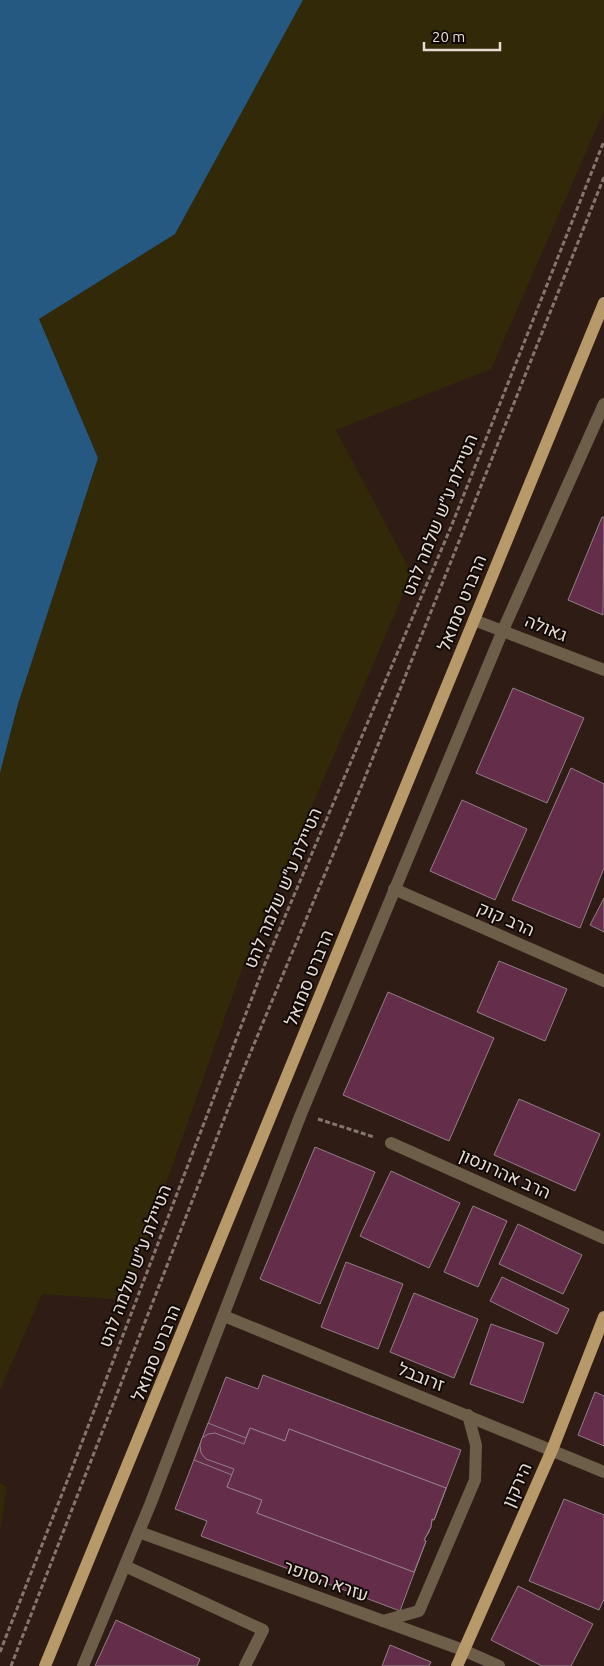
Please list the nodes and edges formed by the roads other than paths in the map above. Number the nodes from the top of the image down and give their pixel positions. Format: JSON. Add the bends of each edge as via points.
{"nodes":[{"id":1,"x":604,"y":303,"type":"edge"},
{"id":2,"x":604,"y":404,"type":"edge"},
{"id":3,"x":474,"y":620,"type":"junction"},
{"id":4,"x":503,"y":630,"type":"junction"},
{"id":5,"x":604,"y":670,"type":"edge"},
{"id":6,"x":394,"y":889,"type":"junction"},
{"id":7,"x":604,"y":981,"type":"edge"},
{"id":8,"x":391,"y":1143,"type":"road end"},
{"id":9,"x":604,"y":1238,"type":"edge"},
{"id":10,"x":224,"y":1316,"type":"junction"},
{"id":11,"x":604,"y":1317,"type":"edge"},
{"id":12,"x":468,"y":1415,"type":"junction"},
{"id":13,"x":552,"y":1450,"type":"junction"},
{"id":14,"x":604,"y":1472,"type":"edge"},
{"id":15,"x":139,"y":1532,"type":"junction"},
{"id":16,"x":125,"y":1566,"type":"junction"},
{"id":17,"x":383,"y":1620,"type":"junction"},
{"id":18,"x":463,"y":1650,"type":"junction"},
{"id":19,"x":45,"y":1666,"type":"edge"},
{"id":20,"x":83,"y":1666,"type":"edge"},
{"id":21,"x":245,"y":1666,"type":"edge"},
{"id":22,"x":457,"y":1666,"type":"edge"},
{"id":23,"x":499,"y":1666,"type":"edge"}],
"edges":[{"from":1,"to":3,"type":"main road","name":"הרברט סמואל"},
{"from":2,"to":4,"type":"street"},
{"from":3,"to":4,"type":"street","name":"גאולה"},
{"from":3,"to":19,"type":"main road","name":"הרברט סמואל"},
{"from":4,"to":5,"type":"street","name":"גאולה"},
{"from":4,"to":6,"type":"street"},
{"from":6,"to":7,"type":"street","name":"הרב קוק"},
{"from":6,"to":10,"type":"street","via":[[301,1114]]},
{"from":8,"to":9,"type":"street","name":"הרב אהרונסון"},
{"from":10,"to":12,"type":"street","name":"זרובבל"},
{"from":10,"to":15,"type":"street"},
{"from":11,"to":13,"type":"main road","name":"הירקון"},
{"from":12,"to":13,"type":"street","name":"זרובבל"},
{"from":12,"to":17,"type":"street","via":[[476,1445],[472,1489],[418,1611]]},
{"from":13,"to":14,"type":"street","name":"זרובבל"},
{"from":13,"to":18,"type":"main road","name":"הירקון"},
{"from":15,"to":16,"type":"street"},
{"from":15,"to":17,"type":"street","name":"עזרא הסופר"},
{"from":16,"to":20,"type":"street"},
{"from":16,"to":21,"type":"street","via":[[263,1630]]},
{"from":17,"to":18,"type":"street","name":"עזרא הסופר"},
{"from":18,"to":22,"type":"main road","name":"הירקון"},
{"from":18,"to":23,"type":"street","name":"עזרא הסופר"}]}
